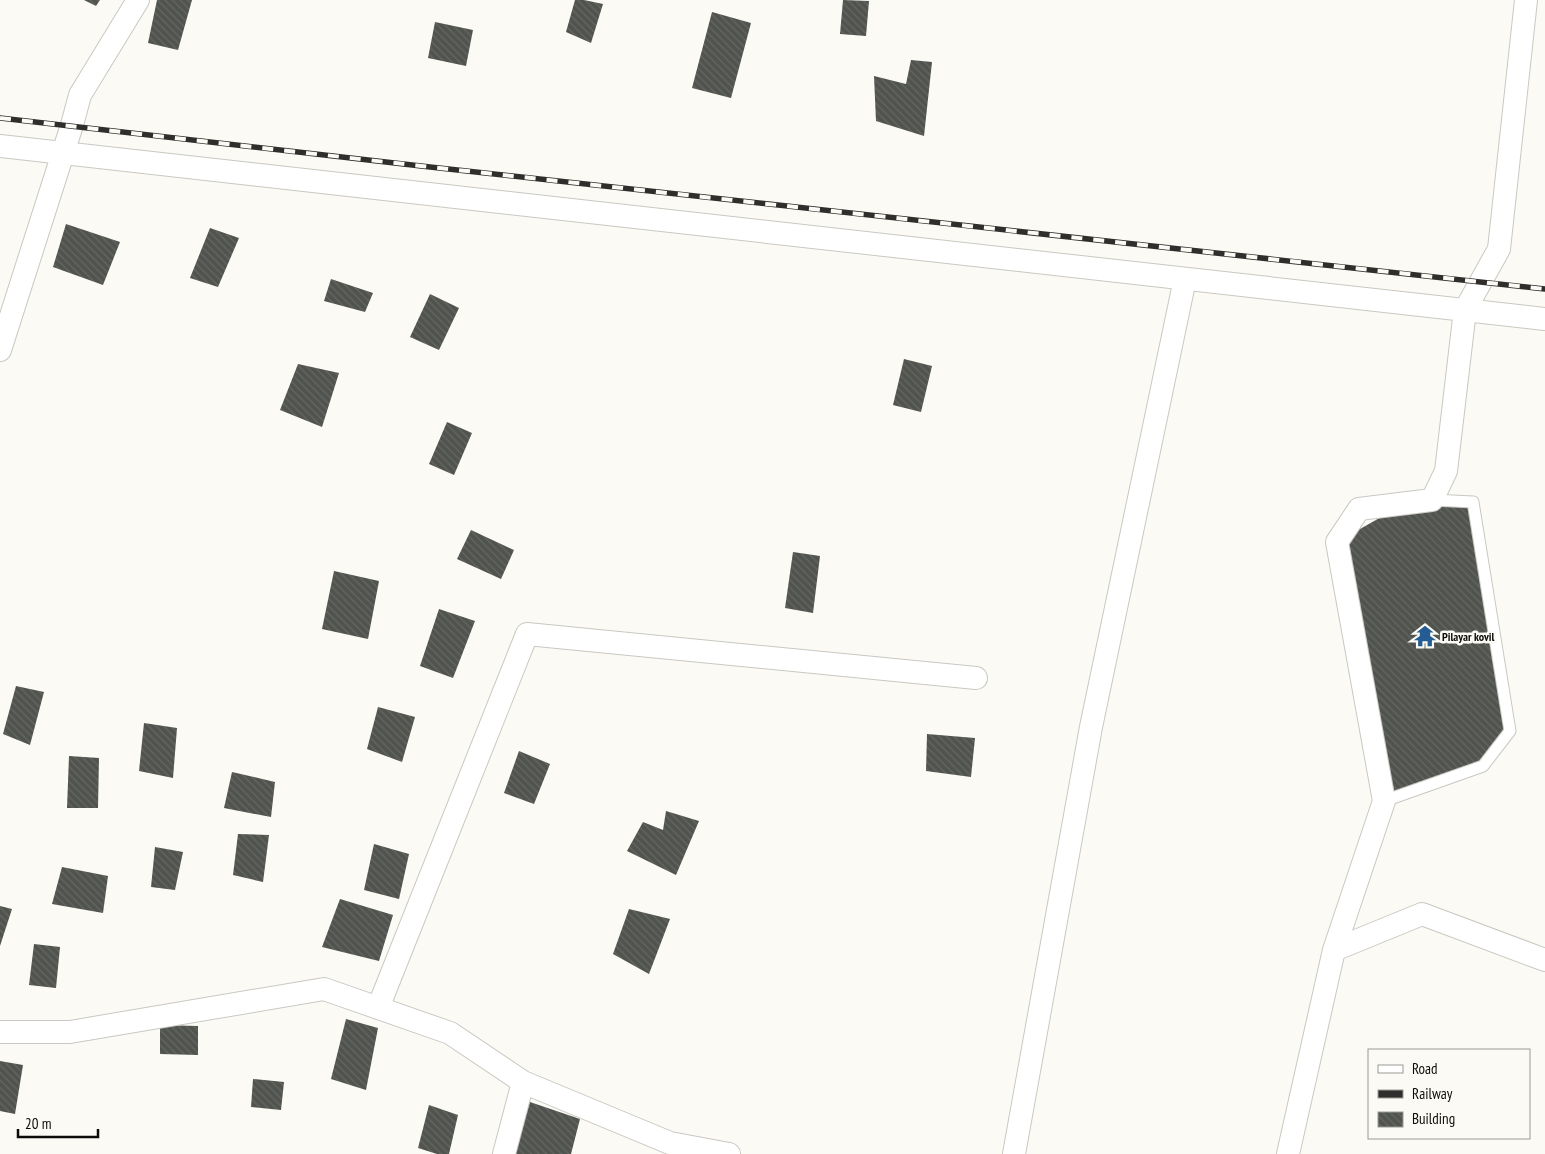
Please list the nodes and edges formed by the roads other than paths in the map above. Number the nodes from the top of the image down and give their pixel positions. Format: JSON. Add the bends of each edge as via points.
{"nodes":[{"id":1,"x":138,"y":0,"type":"edge"},
{"id":2,"x":1526,"y":0,"type":"edge"},
{"id":3,"x":0,"y":146,"type":"edge"},
{"id":4,"x":63,"y":153,"type":"junction"},
{"id":5,"x":1185,"y":279,"type":"junction"},
{"id":6,"x":1465,"y":310,"type":"junction"},
{"id":7,"x":1545,"y":319,"type":"edge"},
{"id":8,"x":0,"y":350,"type":"edge"},
{"id":9,"x":1432,"y":500,"type":"junction"},
{"id":10,"x":976,"y":678,"type":"dead end"},
{"id":11,"x":1384,"y":801,"type":"junction"},
{"id":12,"x":1334,"y":950,"type":"junction"},
{"id":13,"x":1545,"y":960,"type":"edge"},
{"id":14,"x":378,"y":1008,"type":"junction"},
{"id":15,"x":0,"y":1032,"type":"edge"},
{"id":16,"x":523,"y":1082,"type":"junction"},
{"id":17,"x":504,"y":1154,"type":"edge"},
{"id":18,"x":729,"y":1154,"type":"edge"},
{"id":19,"x":1014,"y":1154,"type":"edge"},
{"id":20,"x":1288,"y":1154,"type":"edge"}],
"edges":[{"from":1,"to":4,"type":"street","via":[[80,95]]},
{"from":2,"to":6,"type":"street","via":[[1499,249]]},
{"from":3,"to":4,"type":"street"},
{"from":4,"to":5,"type":"street"},
{"from":4,"to":8,"type":"street"},
{"from":5,"to":6,"type":"street"},
{"from":5,"to":19,"type":"street","via":[[1091,727]]},
{"from":6,"to":7,"type":"street"},
{"from":6,"to":9,"type":"street","via":[[1446,471]]},
{"from":9,"to":11,"type":"street","via":[[1359,509],[1337,542]]},
{"from":9,"to":11,"type":"lane","via":[[1473,502],[1510,731],[1483,766]]},
{"from":10,"to":14,"type":"street","via":[[527,634]]},
{"from":11,"to":12,"type":"street"},
{"from":12,"to":13,"type":"street","via":[[1422,914]]},
{"from":12,"to":20,"type":"street"},
{"from":14,"to":15,"type":"street","via":[[324,989],[70,1032]]},
{"from":14,"to":16,"type":"street","via":[[450,1033]]},
{"from":16,"to":17,"type":"street"},
{"from":16,"to":18,"type":"street","via":[[670,1143]]}]}
